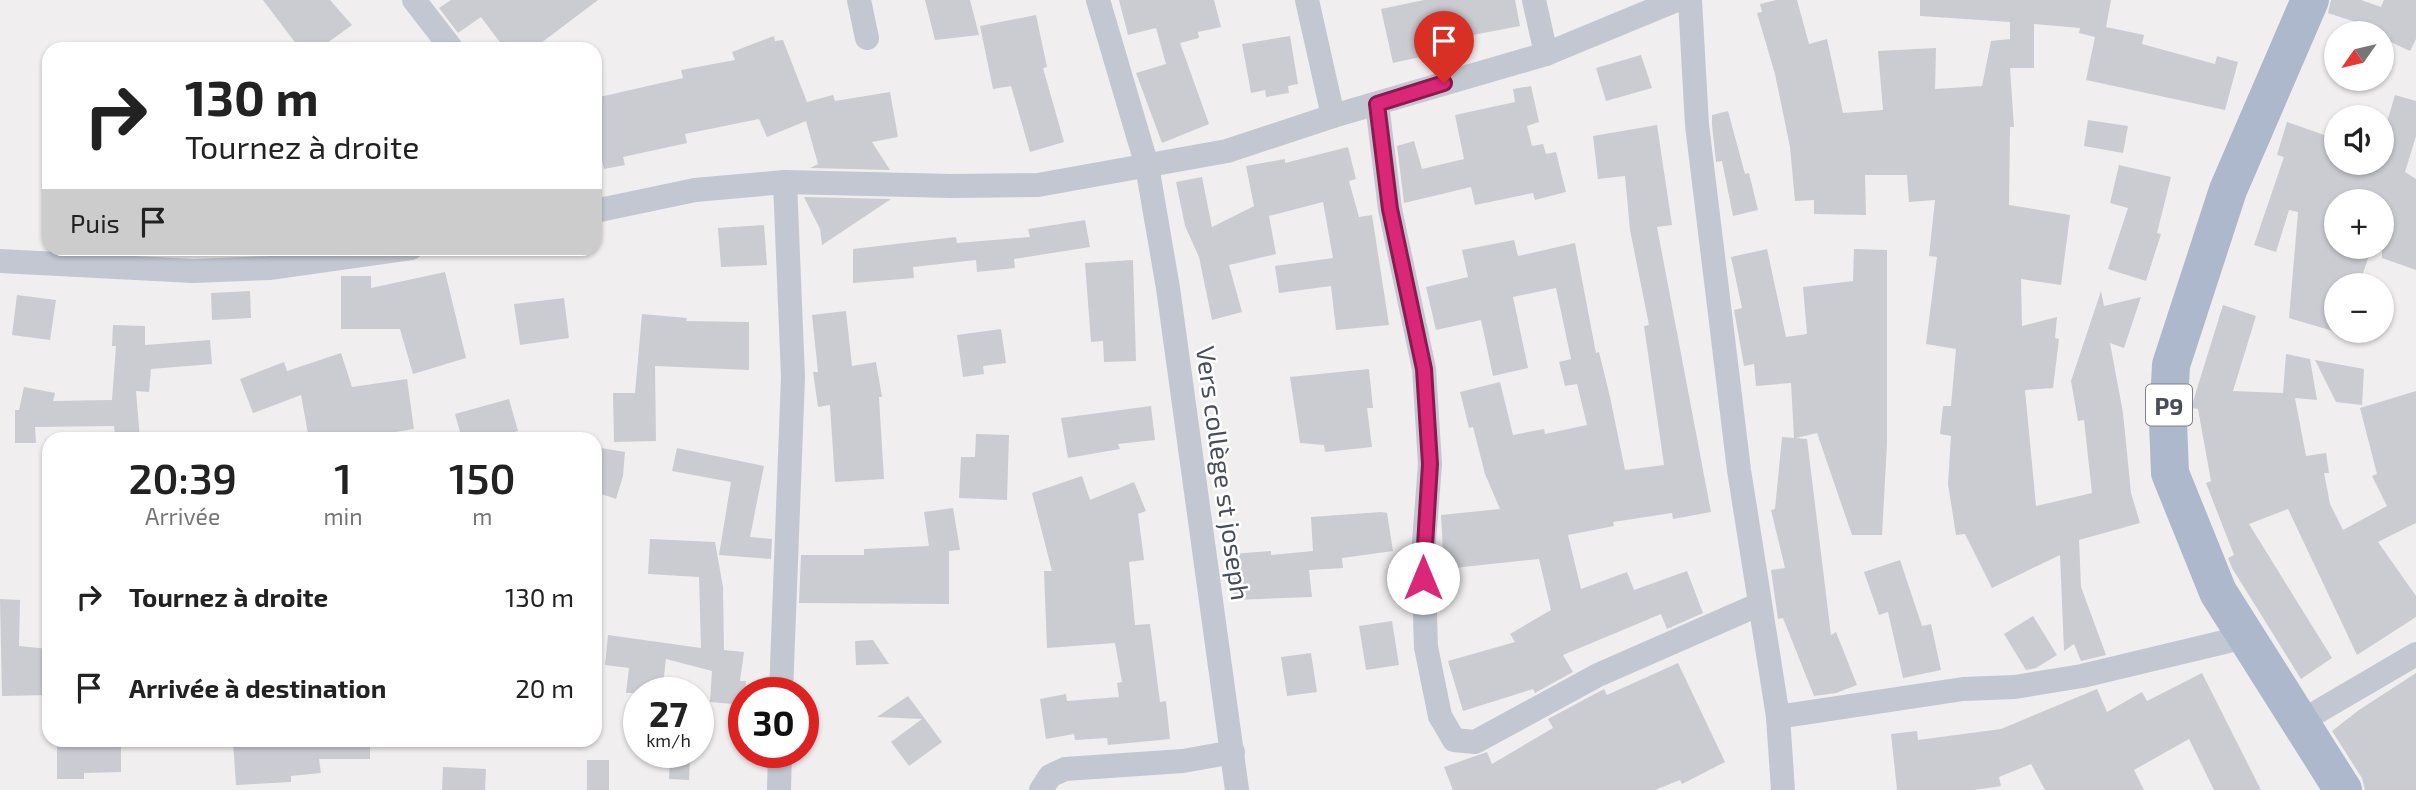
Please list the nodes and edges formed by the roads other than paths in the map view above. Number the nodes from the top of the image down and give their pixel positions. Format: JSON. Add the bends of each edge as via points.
{"nodes":[{"id":1,"x":414,"y":0,"type":"edge"},
{"id":2,"x":859,"y":0,"type":"edge"},
{"id":3,"x":1098,"y":0,"type":"edge"},
{"id":4,"x":1307,"y":0,"type":"edge"},
{"id":5,"x":1534,"y":0,"type":"edge"},
{"id":6,"x":1677,"y":0,"type":"edge"},
{"id":7,"x":1690,"y":0,"type":"edge"},
{"id":8,"x":2309,"y":0,"type":"edge"},
{"id":9,"x":867,"y":38,"type":"dead end"},
{"id":10,"x":447,"y":42,"type":"edge"},
{"id":11,"x":1546,"y":54,"type":"junction"},
{"id":12,"x":1377,"y":104,"type":"junction"},
{"id":13,"x":1334,"y":116,"type":"junction"},
{"id":14,"x":1147,"y":166,"type":"junction"},
{"id":15,"x":785,"y":182,"type":"junction"},
{"id":16,"x":602,"y":210,"type":"edge"},
{"id":17,"x":354,"y":256,"type":"edge"},
{"id":18,"x":0,"y":261,"type":"edge"},
{"id":19,"x":1760,"y":604,"type":"junction"},
{"id":20,"x":2245,"y":638,"type":"junction"},
{"id":21,"x":2416,"y":654,"type":"edge"},
{"id":22,"x":782,"y":677,"type":"edge"},
{"id":23,"x":1778,"y":717,"type":"junction"},
{"id":24,"x":2300,"y":722,"type":"junction"},
{"id":25,"x":1233,"y":752,"type":"junction"},
{"id":26,"x":780,"y":768,"type":"edge"},
{"id":27,"x":1781,"y":789,"type":"edge"},
{"id":28,"x":779,"y":790,"type":"edge"},
{"id":29,"x":1041,"y":790,"type":"edge"},
{"id":30,"x":1237,"y":790,"type":"edge"},
{"id":31,"x":2343,"y":790,"type":"edge"}],
"edges":[{"from":1,"to":10,"type":"street"},
{"from":2,"to":9,"type":"street"},
{"from":3,"to":14,"type":"street","name":"Vers collège st joseph"},
{"from":4,"to":13,"type":"street"},
{"from":5,"to":11,"type":"street"},
{"from":6,"to":11,"type":"street"},
{"from":7,"to":19,"type":"street","via":[[1697,125]]},
{"from":8,"to":20,"type":"main road","number":"P9","via":[[2228,190],[2171,365],[2170,473],[2218,592]]},
{"from":11,"to":12,"type":"street"},
{"from":12,"to":13,"type":"street"},
{"from":12,"to":19,"type":"street","via":[[1390,209],[1424,369],[1430,464],[1423,555],[1426,647],[1440,716],[1454,740],[1475,741],[1598,675]]},
{"from":13,"to":14,"type":"street","via":[[1227,151]]},
{"from":14,"to":15,"type":"street","via":[[1038,185]]},
{"from":14,"to":25,"type":"street","name":"Vers collège st joseph"},
{"from":15,"to":16,"type":"street","via":[[695,190]]},
{"from":15,"to":22,"type":"street","via":[[793,376]]},
{"from":17,"to":18,"type":"street","via":[[268,268],[193,271]]},
{"from":19,"to":23,"type":"street"},
{"from":20,"to":23,"type":"street","via":[[2082,676],[2015,687],[1952,690]]},
{"from":20,"to":24,"type":"main road","number":"P9"},
{"from":21,"to":24,"type":"street"},
{"from":23,"to":27,"type":"street"},
{"from":24,"to":31,"type":"main road","number":"P9"},
{"from":25,"to":29,"type":"street","via":[[1183,761],[1065,769],[1050,776]]},
{"from":25,"to":30,"type":"street","name":"Vers collège st joseph"},
{"from":26,"to":28,"type":"street"}]}
